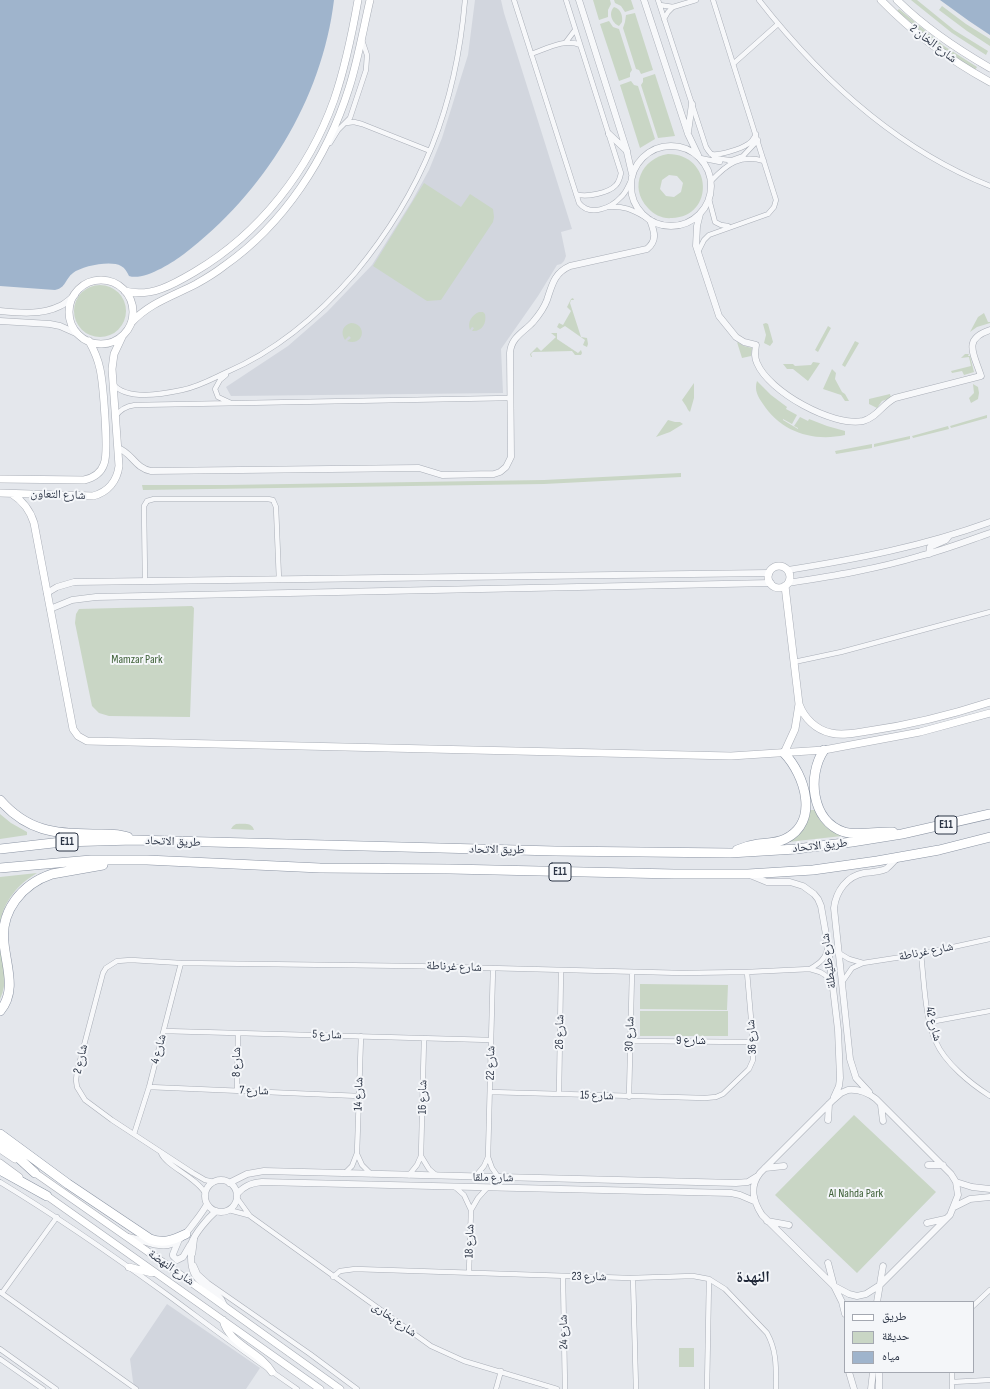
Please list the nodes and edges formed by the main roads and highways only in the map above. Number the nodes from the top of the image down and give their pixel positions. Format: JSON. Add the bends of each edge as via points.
{"nodes":[{"id":1,"x":358,"y":0,"type":"edge"},
{"id":2,"x":370,"y":0,"type":"edge"},
{"id":3,"x":881,"y":0,"type":"edge"},
{"id":4,"x":897,"y":0,"type":"edge"},
{"id":5,"x":990,"y":68,"type":"edge"},
{"id":6,"x":990,"y":82,"type":"edge"},
{"id":7,"x":125,"y":291,"type":"junction"},
{"id":8,"x":132,"y":323,"type":"junction"},
{"id":9,"x":122,"y":337,"type":"junction"},
{"id":10,"x":88,"y":341,"type":"junction"},
{"id":11,"x":106,"y":461,"type":"junction"},
{"id":12,"x":119,"y":462,"type":"junction"},
{"id":13,"x":0,"y":479,"type":"edge"},
{"id":14,"x":0,"y":493,"type":"edge"},
{"id":15,"x":12,"y":494,"type":"junction"},
{"id":16,"x":787,"y":585,"type":"junction"},
{"id":17,"x":990,"y":702,"type":"edge"},
{"id":18,"x":799,"y":704,"type":"junction"},
{"id":19,"x":990,"y":713,"type":"edge"},
{"id":20,"x":824,"y":750,"type":"junction"},
{"id":21,"x":784,"y":753,"type":"junction"},
{"id":22,"x":0,"y":800,"type":"edge"},
{"id":23,"x":990,"y":814,"type":"edge"},
{"id":24,"x":902,"y":834,"type":"junction"},
{"id":25,"x":990,"y":837,"type":"edge"},
{"id":26,"x":134,"y":840,"type":"junction"},
{"id":27,"x":0,"y":849,"type":"edge"},
{"id":28,"x":730,"y":853,"type":"junction"},
{"id":29,"x":127,"y":861,"type":"junction"},
{"id":30,"x":0,"y":868,"type":"edge"},
{"id":31,"x":0,"y":1011,"type":"edge"},
{"id":32,"x":0,"y":1134,"type":"edge"},
{"id":33,"x":0,"y":1141,"type":"edge"},
{"id":34,"x":0,"y":1149,"type":"edge"},
{"id":35,"x":0,"y":1163,"type":"edge"},
{"id":36,"x":0,"y":1170,"type":"edge"},
{"id":37,"x":35,"y":1172,"type":"junction"},
{"id":38,"x":47,"y":1196,"type":"junction"},
{"id":39,"x":186,"y":1234,"type":"road end"},
{"id":40,"x":129,"y":1267,"type":"road end"},
{"id":41,"x":157,"y":1274,"type":"junction"},
{"id":42,"x":223,"y":1320,"type":"junction"},
{"id":43,"x":272,"y":1372,"type":"road end"},
{"id":44,"x":320,"y":1389,"type":"edge"},
{"id":45,"x":340,"y":1389,"type":"edge"}],
"edges":[{"from":1,"to":7,"type":"main road","via":[[344,68],[328,116],[306,158],[275,203],[257,224],[232,246],[190,275],[154,292],[140,294]]},
{"from":2,"to":8,"type":"main road","via":[[357,61],[337,121],[323,151],[298,191],[252,244],[210,276],[146,309]]},
{"from":3,"to":6,"type":"main road","name":"شارع الخان 2","via":[[907,26],[964,67]]},
{"from":4,"to":5,"type":"main road","name":"شارع الخان 2","via":[[946,40]]},
{"from":7,"to":8,"type":"main road","via":[[132,304]]},
{"from":7,"to":10,"type":"main road","via":[[113,283],[99,280],[85,285],[75,295],[70,312],[73,326],[78,334]]},
{"from":8,"to":9,"type":"main road"},
{"from":9,"to":10,"type":"main road","via":[[104,344]]},
{"from":9,"to":12,"type":"main road","name":"شارع التعاون","via":[[113,359],[112,369]]},
{"from":10,"to":11,"type":"main road","via":[[96,356],[101,376]]},
{"from":11,"to":12,"type":"main road"},
{"from":11,"to":13,"type":"main road","name":"شارع التعاون","via":[[98,472],[84,480]]},
{"from":12,"to":15,"type":"main road","name":"شارع التعاون","via":[[115,480],[98,494]]},
{"from":14,"to":15,"type":"main road","name":"شارع التعاون"},
{"from":15,"to":21,"type":"main road","via":[[24,504],[32,518],[73,729],[78,736],[87,741],[731,756]]},
{"from":16,"to":16,"type":"main road","via":[[790,577],[788,570],[778,566],[774,568],[769,580],[773,586],[779,588]]},
{"from":16,"to":18,"type":"main road"},
{"from":17,"to":18,"type":"main road","via":[[911,723],[840,734],[824,731],[815,726]]},
{"from":18,"to":21,"type":"main road","via":[[795,729]]},
{"from":19,"to":20,"type":"main road","via":[[920,732]]},
{"from":20,"to":21,"type":"main road"},
{"from":20,"to":24,"type":"highway","via":[[818,760],[814,779],[818,804],[826,820],[850,833]]},
{"from":21,"to":28,"type":"highway","via":[[796,769],[803,786],[806,806],[800,825],[785,839],[751,845]]},
{"from":22,"to":26,"type":"highway","via":[[17,817],[47,830],[68,834],[121,835]]},
{"from":23,"to":24,"type":"highway","name":"طريق الاتحاد","number":"E11"},
{"from":24,"to":28,"type":"highway","name":"طريق الاتحاد","number":"E11","via":[[817,847]]},
{"from":25,"to":29,"type":"highway","name":"طريق الاتحاد","number":"E11","via":[[897,858],[813,870],[748,874],[320,868]]},
{"from":26,"to":27,"type":"highway","name":"طريق الاتحاد","number":"E11","via":[[62,842]]},
{"from":26,"to":28,"type":"highway","name":"طريق الاتحاد","number":"E11","via":[[563,852]]},
{"from":29,"to":30,"type":"highway","name":"طريق الاتحاد","number":"E11","via":[[91,860]]},
{"from":29,"to":31,"type":"highway","via":[[52,874],[36,880],[17,896],[4,926],[10,985],[6,1001]]},
{"from":32,"to":39,"type":"highway","via":[[62,1180],[150,1239],[169,1242]]},
{"from":33,"to":37,"type":"highway"},
{"from":34,"to":37,"type":"main road","name":"شارع النهضة"},
{"from":35,"to":38,"type":"main road","name":"شارع النهضة"},
{"from":36,"to":38,"type":"highway"},
{"from":37,"to":45,"type":"main road","name":"شارع النهضة"},
{"from":38,"to":41,"type":"main road","name":"شارع النهضة"},
{"from":40,"to":41,"type":"main road"},
{"from":41,"to":42,"type":"main road","name":"شارع النهضة"},
{"from":42,"to":43,"type":"main road","via":[[232,1336],[265,1363]]},
{"from":42,"to":44,"type":"main road","name":"شارع النهضة"}]}
